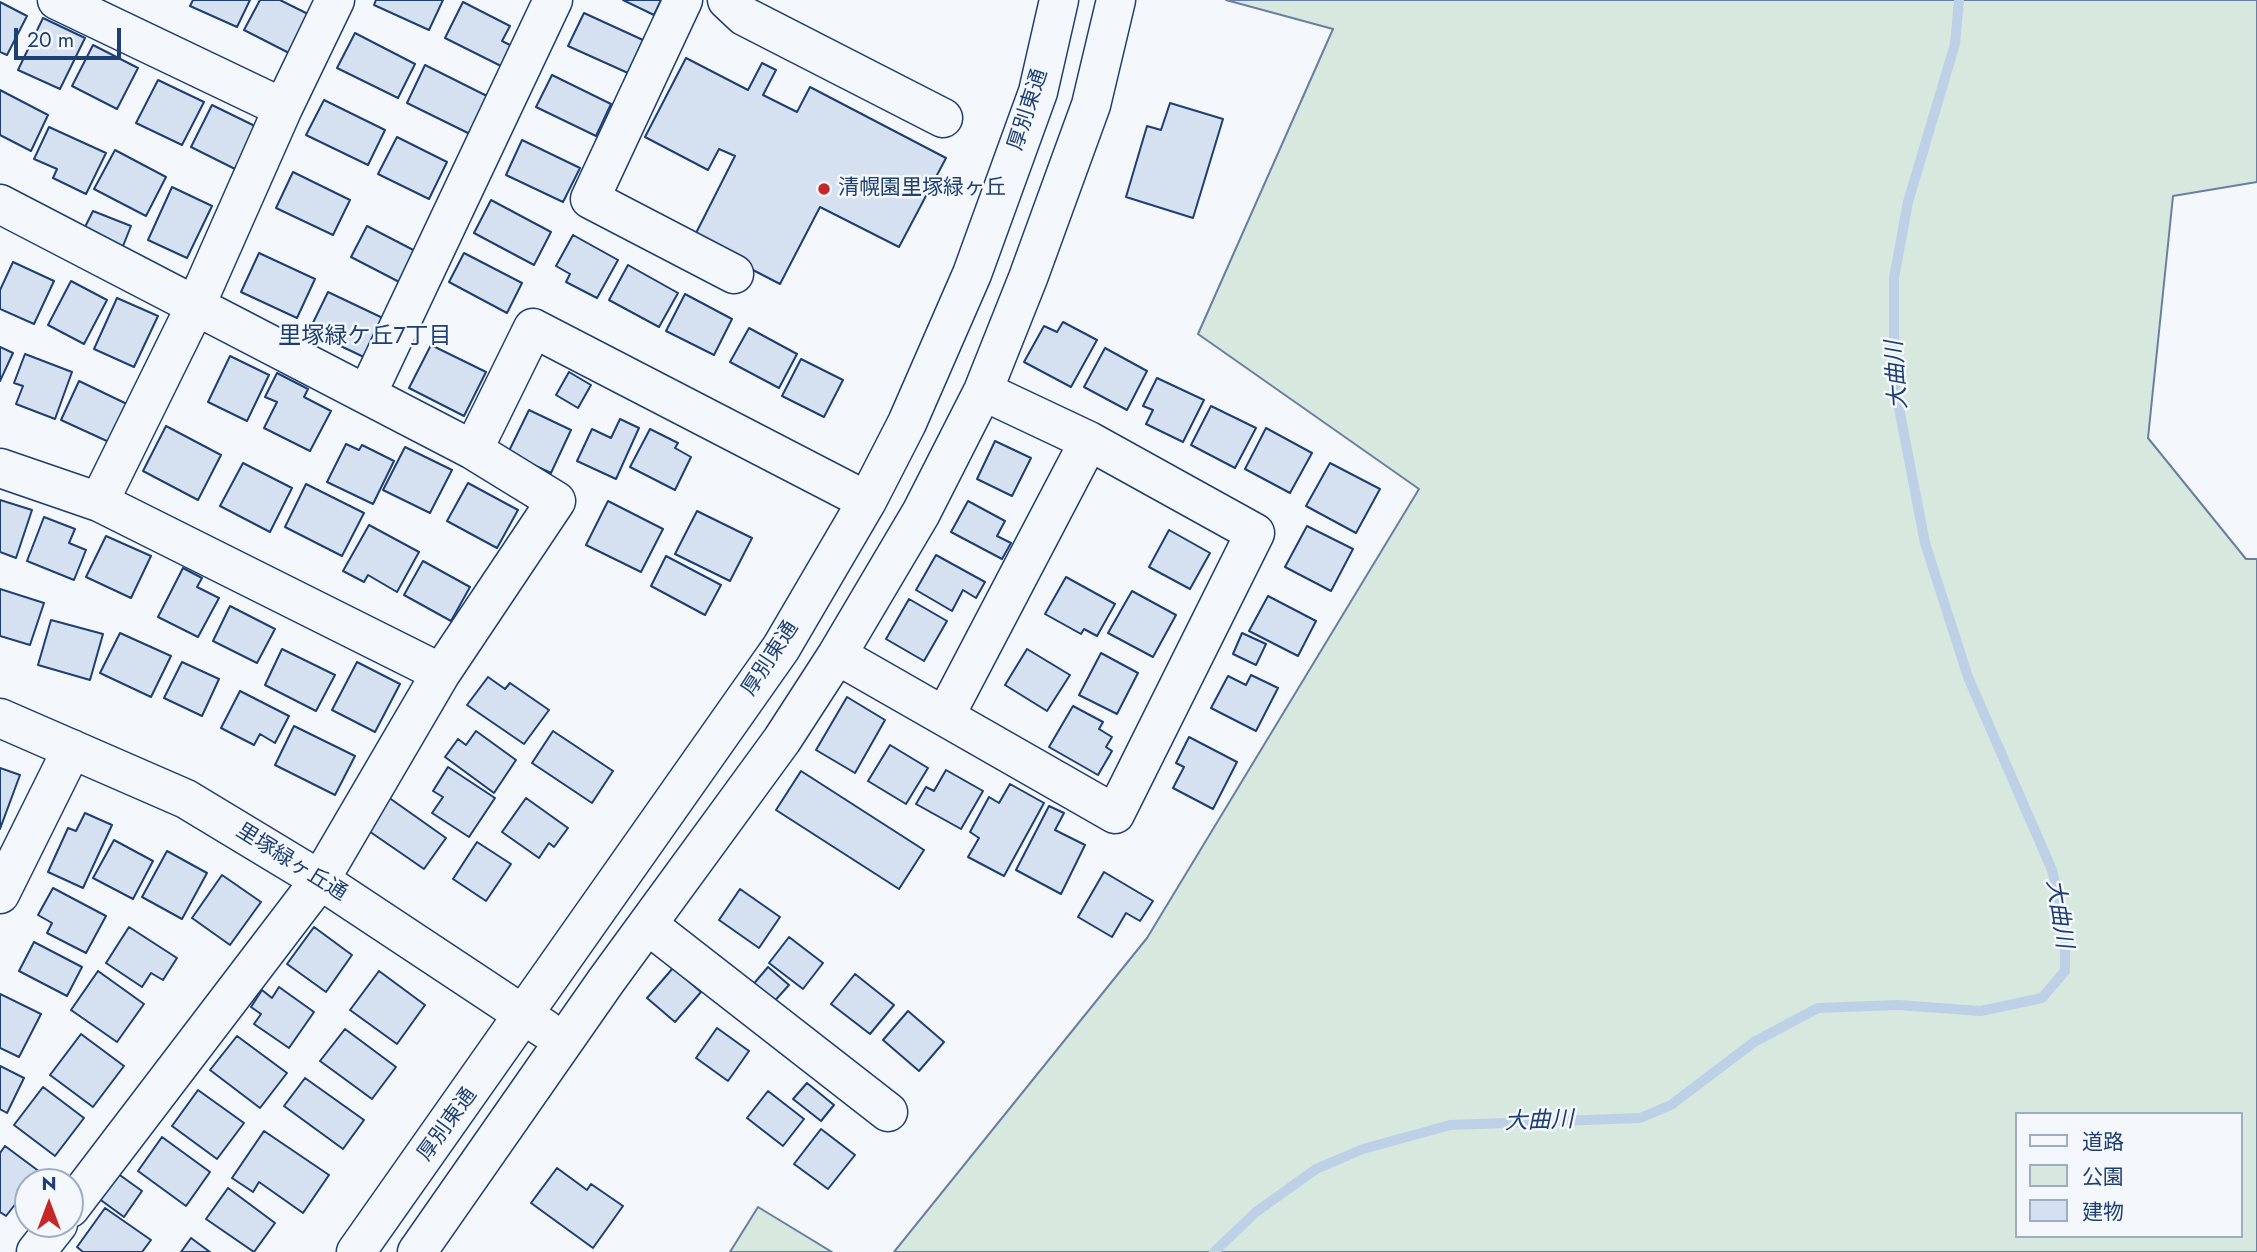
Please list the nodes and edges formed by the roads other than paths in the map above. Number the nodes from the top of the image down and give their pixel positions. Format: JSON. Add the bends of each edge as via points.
{"nodes":[{"id":1,"x":335,"y":0,"type":"edge"},
{"id":2,"x":554,"y":0,"type":"edge"},
{"id":3,"x":683,"y":0,"type":"edge"},
{"id":4,"x":1059,"y":0,"type":"edge"},
{"id":5,"x":1116,"y":0,"type":"edge"},
{"id":6,"x":74,"y":4,"type":"edge"},
{"id":7,"x":735,"y":8,"type":"edge"},
{"id":8,"x":1038,"y":92,"type":"junction"},
{"id":9,"x":1091,"y":105,"type":"junction"},
{"id":10,"x":283,"y":108,"type":"junction"},
{"id":11,"x":943,"y":118,"type":"dead end"},
{"id":12,"x":0,"y":204,"type":"edge"},
{"id":13,"x":734,"y":274,"type":"dead end"},
{"id":14,"x":195,"y":307,"type":"junction"},
{"id":15,"x":983,"y":391,"type":"junction"},
{"id":16,"x":367,"y":394,"type":"junction"},
{"id":17,"x":1089,"y":441,"type":"junction"},
{"id":18,"x":473,"y":450,"type":"junction"},
{"id":19,"x":0,"y":468,"type":"edge"},
{"id":20,"x":867,"y":501,"type":"junction"},
{"id":21,"x":99,"y":502,"type":"junction"},
{"id":22,"x":838,"y":654,"type":"junction"},
{"id":23,"x":441,"y":673,"type":"junction"},
{"id":24,"x":945,"y":716,"type":"junction"},
{"id":25,"x":0,"y":718,"type":"edge"},
{"id":26,"x":72,"y":748,"type":"junction"},
{"id":27,"x":320,"y":880,"type":"junction"},
{"id":28,"x":0,"y":894,"type":"edge"},
{"id":29,"x":648,"y":925,"type":"junction"},
{"id":30,"x":525,"y":1015,"type":"junction"},
{"id":31,"x":564,"y":1042,"type":"junction"},
{"id":32,"x":888,"y":1112,"type":"dead end"},
{"id":33,"x":84,"y":1190,"type":"edge"},
{"id":34,"x":47,"y":1238,"type":"edge"},
{"id":35,"x":36,"y":1252,"type":"edge"},
{"id":36,"x":356,"y":1252,"type":"edge"},
{"id":37,"x":417,"y":1252,"type":"edge"}],
"edges":[{"from":1,"to":10,"type":"street"},
{"from":2,"to":16,"type":"street"},
{"from":3,"to":13,"type":"street","via":[[590,199]]},
{"from":4,"to":8,"type":"street","name":"厚別東通"},
{"from":5,"to":9,"type":"street"},
{"from":6,"to":10,"type":"street"},
{"from":7,"to":11,"type":"street"},
{"from":8,"to":9,"type":"street"},
{"from":8,"to":20,"type":"street","name":"厚別東通","via":[[972,274],[907,423]]},
{"from":9,"to":15,"type":"street"},
{"from":10,"to":14,"type":"street"},
{"from":12,"to":14,"type":"street"},
{"from":14,"to":16,"type":"street"},
{"from":14,"to":21,"type":"street"},
{"from":15,"to":17,"type":"street"},
{"from":15,"to":22,"type":"street","via":[[921,513]]},
{"from":16,"to":18,"type":"street"},
{"from":17,"to":24,"type":"street"},
{"from":17,"to":24,"type":"street","via":[[1255,533],[1115,814]]},
{"from":18,"to":20,"type":"street","via":[[533,328]]},
{"from":18,"to":23,"type":"street","via":[[556,501]]},
{"from":19,"to":21,"type":"street"},
{"from":20,"to":30,"type":"street","name":"厚別東通","via":[[781,648]]},
{"from":21,"to":23,"type":"street"},
{"from":22,"to":24,"type":"street"},
{"from":22,"to":29,"type":"street"},
{"from":23,"to":27,"type":"street"},
{"from":25,"to":26,"type":"street","name":"里塚緑ヶ丘通"},
{"from":26,"to":27,"type":"street","name":"里塚緑ヶ丘通","via":[[186,799]]},
{"from":26,"to":28,"type":"street"},
{"from":27,"to":30,"type":"street","name":"里塚緑ヶ丘通"},
{"from":27,"to":33,"type":"street"},
{"from":29,"to":31,"type":"street"},
{"from":29,"to":32,"type":"street"},
{"from":30,"to":31,"type":"street","name":"里塚緑ヶ丘通"},
{"from":30,"to":36,"type":"street","name":"厚別東通"},
{"from":31,"to":37,"type":"street"},
{"from":34,"to":35,"type":"street"}]}
